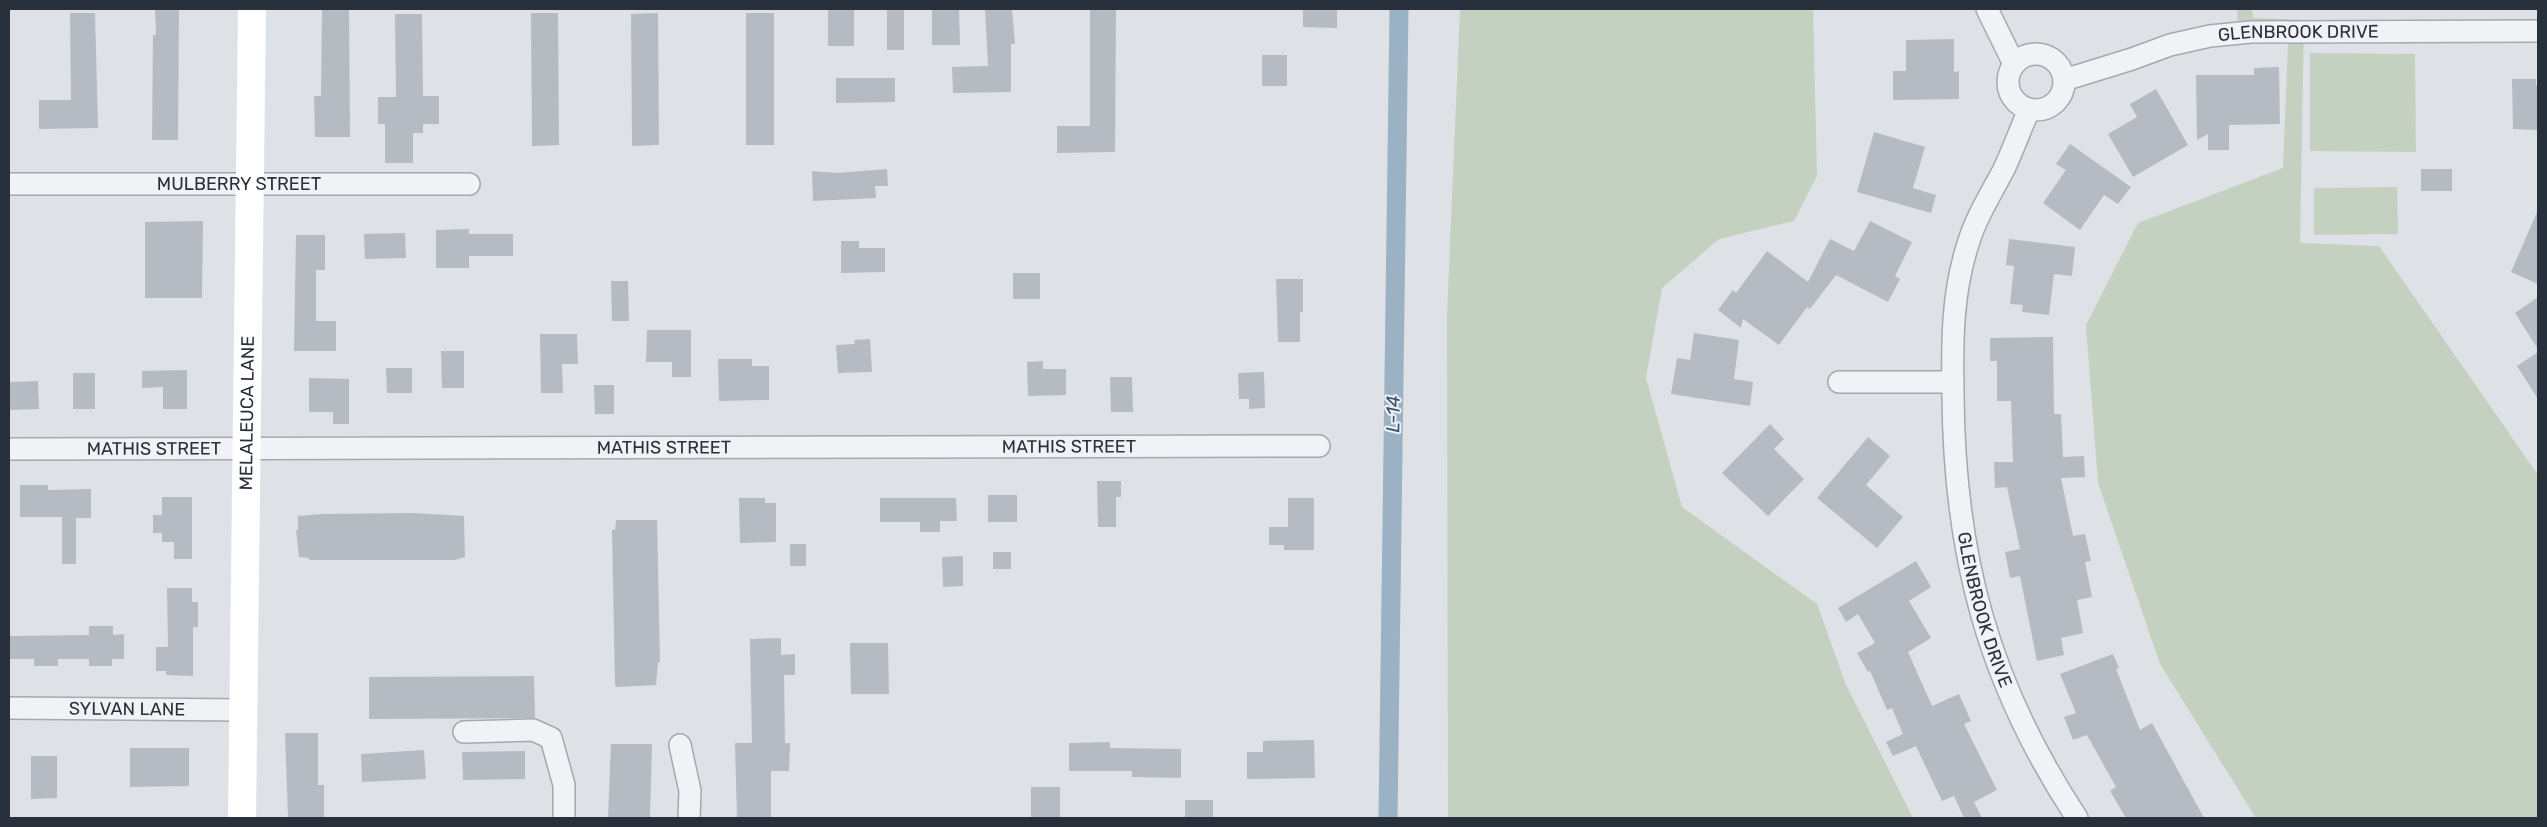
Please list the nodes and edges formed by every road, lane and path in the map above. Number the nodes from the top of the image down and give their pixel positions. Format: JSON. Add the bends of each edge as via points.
{"nodes":[{"id":1,"x":252,"y":9,"type":"edge"},
{"id":2,"x":1987,"y":9,"type":"edge"},
{"id":3,"x":2538,"y":32,"type":"edge"},
{"id":4,"x":2014,"y":64,"type":"junction"},
{"id":5,"x":2064,"y":80,"type":"junction"},
{"id":6,"x":2029,"y":110,"type":"junction"},
{"id":7,"x":250,"y":183,"type":"junction"},
{"id":8,"x":9,"y":184,"type":"edge"},
{"id":9,"x":469,"y":184,"type":"dead end"},
{"id":10,"x":1839,"y":382,"type":"dead end"},
{"id":11,"x":1953,"y":382,"type":"junction"},
{"id":12,"x":1319,"y":446,"type":"dead end"},
{"id":13,"x":247,"y":448,"type":"junction"},
{"id":14,"x":9,"y":449,"type":"edge"},
{"id":15,"x":9,"y":708,"type":"edge"},
{"id":16,"x":244,"y":710,"type":"junction"},
{"id":17,"x":464,"y":732,"type":"dead end"},
{"id":18,"x":680,"y":745,"type":"dead end"},
{"id":19,"x":242,"y":818,"type":"edge"},
{"id":20,"x":564,"y":818,"type":"edge"},
{"id":21,"x":690,"y":818,"type":"edge"},
{"id":22,"x":2077,"y":818,"type":"edge"}],
"edges":[{"from":1,"to":7,"type":"street","name":"MELALEUCA LANE"},
{"from":2,"to":4,"type":"street"},
{"from":3,"to":5,"type":"street","name":"GLENBROOK DRIVE","via":[[2250,32],[2210,36],[2170,45]]},
{"from":4,"to":5,"type":"street","via":[[2028,55],[2047,56],[2060,67]]},
{"from":4,"to":6,"type":"street","via":[[2009,72],[2008,90],[2013,99]]},
{"from":5,"to":6,"type":"street","via":[[2062,95],[2056,103],[2048,108]]},
{"from":6,"to":11,"type":"street","name":"GLENBROOK DRIVE","via":[[1968,243],[1953,323]]},
{"from":7,"to":8,"type":"street","name":"MULBERRY STREET"},
{"from":7,"to":9,"type":"street","name":"MULBERRY STREET"},
{"from":7,"to":13,"type":"street","name":"MELALEUCA LANE"},
{"from":10,"to":11,"type":"street"},
{"from":11,"to":22,"type":"street","name":"GLENBROOK DRIVE","via":[[1955,478],[1972,586],[2006,690],[2030,740]]},
{"from":12,"to":13,"type":"street","name":"MATHIS STREET"},
{"from":13,"to":14,"type":"street","name":"MATHIS STREET"},
{"from":13,"to":16,"type":"street","name":"MELALEUCA LANE"},
{"from":15,"to":16,"type":"street","name":"SYLVAN LANE"},
{"from":16,"to":19,"type":"street","name":"MELALEUCA LANE"},
{"from":17,"to":20,"type":"street","via":[[532,730],[551,738],[564,785]]},
{"from":18,"to":21,"type":"street","via":[[690,790]]}]}
